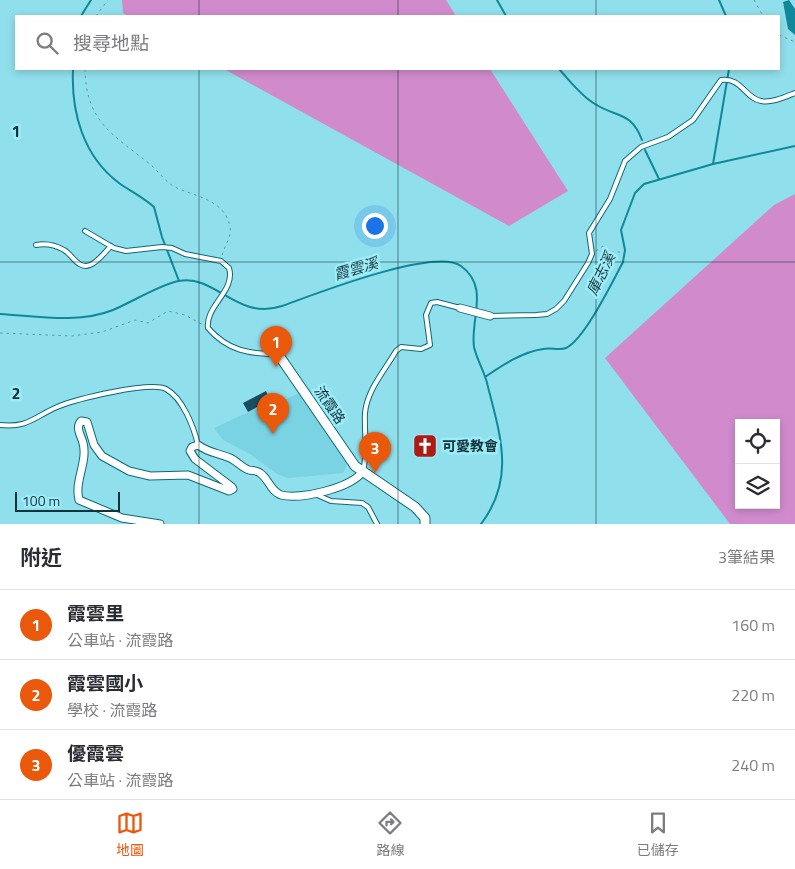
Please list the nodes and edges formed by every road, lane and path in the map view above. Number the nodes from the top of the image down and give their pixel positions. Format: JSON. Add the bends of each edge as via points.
{"nodes":[{"id":1,"x":108,"y":0,"type":"edge"},
{"id":2,"x":754,"y":0,"type":"edge"},
{"id":3,"x":97,"y":15,"type":"edge"},
{"id":4,"x":762,"y":15,"type":"edge"},
{"id":5,"x":780,"y":35,"type":"edge"},
{"id":6,"x":795,"y":42,"type":"edge"},
{"id":7,"x":85,"y":70,"type":"edge"},
{"id":8,"x":795,"y":93,"type":"edge"},
{"id":9,"x":85,"y":231,"type":"dead end"},
{"id":10,"x":36,"y":244,"type":"dead end"},
{"id":11,"x":111,"y":246,"type":"junction"},
{"id":12,"x":620,"y":252,"type":"dead end"},
{"id":13,"x":592,"y":254,"type":"junction"},
{"id":14,"x":221,"y":261,"type":"junction"},
{"id":15,"x":460,"y":308,"type":"joint"},
{"id":16,"x":490,"y":316,"type":"joint"},
{"id":17,"x":208,"y":328,"type":"junction"},
{"id":18,"x":0,"y":333,"type":"edge"},
{"id":19,"x":278,"y":354,"type":"joint"},
{"id":20,"x":0,"y":425,"type":"edge"},
{"id":21,"x":198,"y":445,"type":"junction"},
{"id":22,"x":363,"y":471,"type":"junction"},
{"id":23,"x":313,"y":494,"type":"junction"},
{"id":24,"x":160,"y":524,"type":"edge"},
{"id":25,"x":377,"y":524,"type":"edge"},
{"id":26,"x":426,"y":524,"type":"edge"}],
"edges":[{"from":1,"to":3,"type":"path"},
{"from":2,"to":4,"type":"path"},
{"from":5,"to":6,"type":"path"},
{"from":7,"to":14,"type":"path","via":[[88,96],[110,135],[171,184],[210,200],[227,218],[230,233]]},
{"from":8,"to":13,"type":"lane","via":[[762,102],[755,100],[735,82],[718,82],[693,120],[668,137],[641,147],[624,161],[610,199],[589,233]]},
{"from":9,"to":11,"type":"lane"},
{"from":10,"to":11,"type":"lane","via":[[64,250],[77,263],[86,266],[92,265]]},
{"from":11,"to":14,"type":"lane","via":[[126,251],[172,248]]},
{"from":12,"to":13,"type":"path","via":[[609,252],[603,246]]},
{"from":13,"to":16,"type":"lane","via":[[556,309],[547,314]]},
{"from":14,"to":17,"type":"lane","via":[[229,268],[230,282],[208,319]]},
{"from":15,"to":16,"type":"street"},
{"from":15,"to":22,"type":"lane","via":[[431,303],[426,315],[430,345],[421,350],[401,347],[372,391],[365,413]]},
{"from":17,"to":18,"type":"path","via":[[185,315],[168,311],[148,324],[135,320],[91,335]]},
{"from":17,"to":19,"type":"lane","name":"流霞路","via":[[236,350]]},
{"from":19,"to":22,"type":"street","name":"流霞路","via":[[348,459]]},
{"from":20,"to":21,"type":"lane","via":[[25,424],[76,400],[158,386],[174,394]]},
{"from":21,"to":23,"type":"street","via":[[209,453],[230,458],[259,472],[271,488],[282,495]]},
{"from":21,"to":24,"type":"street","via":[[190,451],[196,459],[224,478],[232,490],[188,475],[150,476],[129,471],[102,456],[94,445],[87,422],[79,423],[84,453],[78,485],[79,500],[122,518]]},
{"from":22,"to":23,"type":"street","via":[[348,484]]},
{"from":22,"to":26,"type":"street","name":"流霞路","via":[[415,508],[425,518]]},
{"from":23,"to":25,"type":"lane","via":[[332,501],[362,503],[368,507]]}]}
